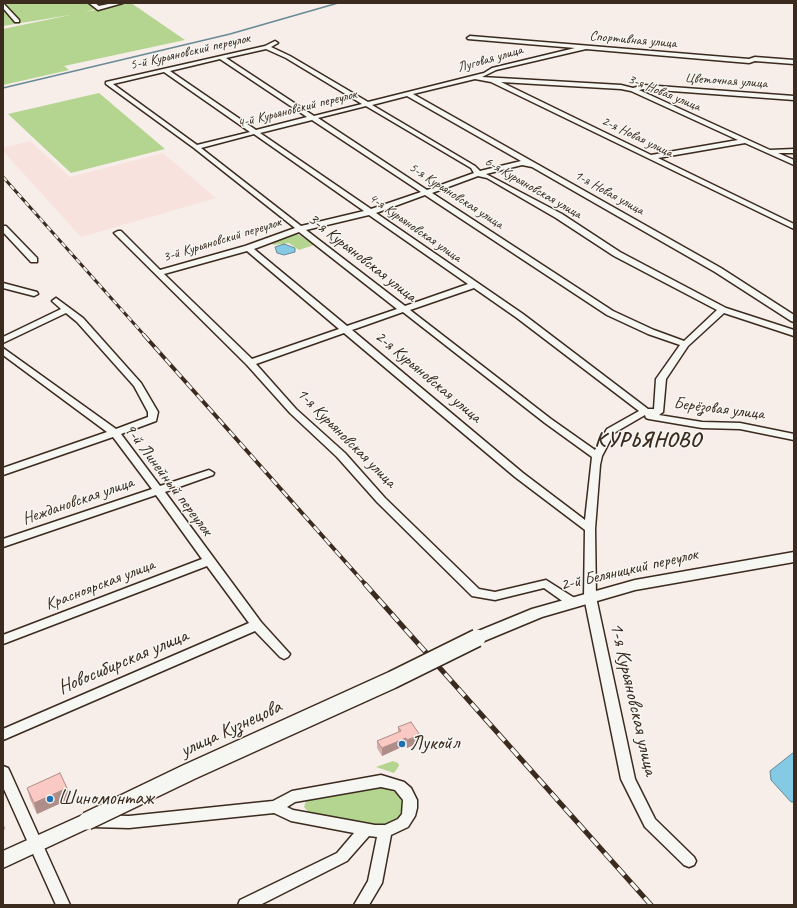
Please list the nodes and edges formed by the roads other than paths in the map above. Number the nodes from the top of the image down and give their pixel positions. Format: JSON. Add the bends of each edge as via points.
{"nodes":[{"id":1,"x":92,"y":3,"type":"edge"},
{"id":2,"x":120,"y":3,"type":"edge"},
{"id":3,"x":3,"y":5,"type":"edge"},
{"id":4,"x":17,"y":21,"type":"dead end"},
{"id":5,"x":470,"y":38,"type":"dead end"},
{"id":6,"x":275,"y":42,"type":"dead end"},
{"id":7,"x":267,"y":47,"type":"junction"},
{"id":8,"x":584,"y":48,"type":"junction"},
{"id":9,"x":220,"y":57,"type":"junction"},
{"id":10,"x":794,"y":62,"type":"edge"},
{"id":11,"x":165,"y":70,"type":"junction"},
{"id":12,"x":467,"y":79,"type":"junction"},
{"id":13,"x":492,"y":80,"type":"junction"},
{"id":14,"x":108,"y":83,"type":"joint"},
{"id":15,"x":633,"y":90,"type":"junction"},
{"id":16,"x":406,"y":94,"type":"junction"},
{"id":17,"x":794,"y":98,"type":"edge"},
{"id":18,"x":367,"y":104,"type":"junction"},
{"id":19,"x":313,"y":117,"type":"junction"},
{"id":20,"x":256,"y":132,"type":"junction"},
{"id":21,"x":746,"y":141,"type":"junction"},
{"id":22,"x":196,"y":147,"type":"junction"},
{"id":23,"x":769,"y":151,"type":"junction"},
{"id":24,"x":794,"y":151,"type":"edge"},
{"id":25,"x":651,"y":157,"type":"junction"},
{"id":26,"x":794,"y":163,"type":"edge"},
{"id":27,"x":545,"y":172,"type":"junction"},
{"id":28,"x":478,"y":174,"type":"junction"},
{"id":29,"x":426,"y":193,"type":"junction"},
{"id":30,"x":370,"y":212,"type":"junction"},
{"id":31,"x":794,"y":227,"type":"edge"},
{"id":32,"x":3,"y":228,"type":"edge"},
{"id":33,"x":300,"y":229,"type":"junction"},
{"id":34,"x":118,"y":233,"type":"dead end"},
{"id":35,"x":248,"y":248,"type":"junction"},
{"id":36,"x":34,"y":260,"type":"dead end"},
{"id":37,"x":159,"y":273,"type":"junction"},
{"id":38,"x":3,"y":285,"type":"edge"},
{"id":39,"x":473,"y":285,"type":"junction"},
{"id":40,"x":34,"y":294,"type":"dead end"},
{"id":41,"x":56,"y":301,"type":"dead end"},
{"id":42,"x":67,"y":309,"type":"junction"},
{"id":43,"x":403,"y":309,"type":"junction"},
{"id":44,"x":723,"y":310,"type":"junction"},
{"id":45,"x":794,"y":319,"type":"edge"},
{"id":46,"x":346,"y":330,"type":"junction"},
{"id":47,"x":794,"y":333,"type":"edge"},
{"id":48,"x":3,"y":340,"type":"edge"},
{"id":49,"x":685,"y":344,"type":"junction"},
{"id":50,"x":3,"y":351,"type":"edge"},
{"id":51,"x":250,"y":363,"type":"junction"},
{"id":52,"x":643,"y":413,"type":"junction"},
{"id":53,"x":115,"y":433,"type":"junction"},
{"id":54,"x":794,"y":437,"type":"edge"},
{"id":55,"x":597,"y":456,"type":"junction"},
{"id":56,"x":3,"y":472,"type":"edge"},
{"id":57,"x":209,"y":473,"type":"dead end"},
{"id":58,"x":158,"y":490,"type":"junction"},
{"id":59,"x":590,"y":528,"type":"junction"},
{"id":60,"x":3,"y":543,"type":"edge"},
{"id":61,"x":794,"y":557,"type":"edge"},
{"id":62,"x":209,"y":561,"type":"junction"},
{"id":63,"x":590,"y":597,"type":"junction"},
{"id":64,"x":572,"y":602,"type":"junction"},
{"id":65,"x":257,"y":625,"type":"junction"},
{"id":66,"x":476,"y":638,"type":"joint"},
{"id":67,"x":3,"y":640,"type":"edge"},
{"id":68,"x":284,"y":654,"type":"dead end"},
{"id":69,"x":3,"y":735,"type":"edge"},
{"id":70,"x":3,"y":772,"type":"edge"},
{"id":71,"x":275,"y":807,"type":"junction"},
{"id":72,"x":87,"y":821,"type":"junction"},
{"id":73,"x":365,"y":830,"type":"junction"},
{"id":74,"x":385,"y":831,"type":"junction"},
{"id":75,"x":36,"y":845,"type":"junction"},
{"id":76,"x":3,"y":860,"type":"edge"},
{"id":77,"x":689,"y":861,"type":"dead end"},
{"id":78,"x":375,"y":883,"type":"junction"},
{"id":79,"x":63,"y":905,"type":"edge"},
{"id":80,"x":245,"y":905,"type":"edge"},
{"id":81,"x":361,"y":905,"type":"edge"},
{"id":82,"x":364,"y":905,"type":"edge"}],
"edges":[{"from":1,"to":2,"type":"street","via":[[98,8]]},
{"from":3,"to":4,"type":"street"},
{"from":5,"to":8,"type":"street","name":"Спортивная улица"},
{"from":6,"to":7,"type":"street","name":"5-й Курьяновский переулок"},
{"from":7,"to":9,"type":"street","name":"5-й Курьяновский переулок"},
{"from":7,"to":18,"type":"street","name":"6-я Курьяновская улица"},
{"from":8,"to":10,"type":"street","name":"Спортивная улица","via":[[748,61],[755,59]]},
{"from":8,"to":12,"type":"street","name":"Луговая улица","via":[[494,69]]},
{"from":9,"to":11,"type":"street","name":"5-й Курьяновский переулок"},
{"from":9,"to":19,"type":"street","name":"5-я Курьяновская улица"},
{"from":11,"to":14,"type":"street","name":"5-й Курьяновский переулок"},
{"from":11,"to":20,"type":"street","name":"4-я Курьяновская улица"},
{"from":12,"to":13,"type":"street","name":"2-я Новая улица"},
{"from":12,"to":16,"type":"street","name":"Луговая улица"},
{"from":13,"to":15,"type":"street","name":"3-я Новая улица","via":[[621,87]]},
{"from":13,"to":25,"type":"street","name":"2-я Новая улица"},
{"from":14,"to":22,"type":"street","name":"3-я Курьяновская улица"},
{"from":15,"to":17,"type":"street","name":"Цветочная улица","via":[[644,87]]},
{"from":15,"to":21,"type":"street","name":"3-я Новая улица"},
{"from":16,"to":18,"type":"street","name":"4-й Курьяновский переулок"},
{"from":16,"to":27,"type":"street","name":"1-я Новая улица"},
{"from":18,"to":19,"type":"street","name":"4-й Курьяновский переулок"},
{"from":18,"to":28,"type":"street","name":"6-я Курьяновская улица","via":[[473,167]]},
{"from":19,"to":20,"type":"street","name":"4-й Курьяновский переулок"},
{"from":19,"to":29,"type":"street","name":"5-я Курьяновская улица"},
{"from":20,"to":22,"type":"street","name":"4-й Курьяновский переулок"},
{"from":20,"to":30,"type":"street","name":"4-я Курьяновская улица"},
{"from":21,"to":23,"type":"street","name":"3-я Новая улица"},
{"from":21,"to":25,"type":"street"},
{"from":22,"to":33,"type":"street","name":"3-я Курьяновская улица"},
{"from":23,"to":24,"type":"street"},
{"from":23,"to":26,"type":"street","name":"3-я Новая улица"},
{"from":25,"to":31,"type":"street","name":"2-я Новая улица"},
{"from":27,"to":28,"type":"street","name":"3-й Курьяновский переулок","via":[[522,163]]},
{"from":27,"to":45,"type":"street","name":"1-я Новая улица","via":[[718,270]]},
{"from":28,"to":29,"type":"street","name":"3-й Курьяновский переулок"},
{"from":28,"to":44,"type":"street","name":"6-я Курьяновская улица","via":[[496,181],[559,216],[617,254]]},
{"from":29,"to":30,"type":"street","name":"3-й Курьяновский переулок"},
{"from":29,"to":49,"type":"street","name":"5-я Курьяновская улица","via":[[610,313]]},
{"from":30,"to":33,"type":"street","name":"3-й Курьяновский переулок"},
{"from":30,"to":39,"type":"street","name":"4-я Курьяновская улица"},
{"from":32,"to":36,"type":"street"},
{"from":33,"to":35,"type":"street","name":"3-й Курьяновский переулок"},
{"from":33,"to":43,"type":"street","name":"3-я Курьяновская улица"},
{"from":34,"to":37,"type":"street","name":"1-я Курьяновская улица"},
{"from":35,"to":37,"type":"street","name":"3-й Курьяновский переулок"},
{"from":35,"to":46,"type":"street","name":"2-я Курьяновская улица"},
{"from":37,"to":51,"type":"street","name":"1-я Курьяновская улица"},
{"from":38,"to":40,"type":"street"},
{"from":39,"to":43,"type":"street"},
{"from":39,"to":52,"type":"street","name":"4-я Курьяновская улица","via":[[520,316]]},
{"from":41,"to":42,"type":"street"},
{"from":42,"to":48,"type":"street"},
{"from":42,"to":53,"type":"street","via":[[138,385],[153,412],[153,419]]},
{"from":43,"to":46,"type":"street"},
{"from":43,"to":55,"type":"street","name":"3-я Курьяновская улица"},
{"from":44,"to":47,"type":"street","name":"6-я Курьяновская улица"},
{"from":44,"to":49,"type":"street"},
{"from":46,"to":51,"type":"street"},
{"from":46,"to":59,"type":"street","name":"2-я Курьяновская улица","via":[[520,475]]},
{"from":49,"to":52,"type":"street","name":"1-я Курьяновская улица","via":[[661,379],[658,412]]},
{"from":50,"to":53,"type":"street","name":"9-й Линейный переулок"},
{"from":51,"to":64,"type":"street","name":"1-я Курьяновская улица","via":[[293,411],[341,455],[381,500],[476,593],[495,596],[546,584]]},
{"from":52,"to":54,"type":"street","name":"Берёзовая улица","via":[[702,424],[740,426]]},
{"from":52,"to":55,"type":"street","name":"1-я Курьяновская улица","via":[[610,431]]},
{"from":53,"to":56,"type":"street"},
{"from":53,"to":58,"type":"street","name":"9-й Линейный переулок"},
{"from":55,"to":59,"type":"street","name":"1-я Курьяновская улица"},
{"from":57,"to":58,"type":"street","name":"Неждановская улица"},
{"from":58,"to":60,"type":"street","name":"Неждановская улица"},
{"from":58,"to":62,"type":"street","name":"9-й Линейный переулок"},
{"from":59,"to":63,"type":"street","name":"1-я Курьяновская улица"},
{"from":61,"to":63,"type":"main road","name":"2-й Беляницкий переулок","via":[[635,585]]},
{"from":62,"to":65,"type":"street","name":"9-й Линейный переулок"},
{"from":62,"to":67,"type":"street","name":"Красноярская улица"},
{"from":63,"to":64,"type":"main road","name":"2-й Беляницкий переулок"},
{"from":63,"to":77,"type":"street","name":"1-я Курьяновская улица","via":[[628,779],[650,824]]},
{"from":64,"to":66,"type":"main road","name":"2-й Беляницкий переулок"},
{"from":65,"to":68,"type":"street","name":"9-й Линейный переулок"},
{"from":65,"to":69,"type":"street","name":"Новосибирская улица"},
{"from":66,"to":72,"type":"main road","name":"улица Кузнецова","bridge":true,"via":[[392,680]]},
{"from":70,"to":75,"type":"street"},
{"from":71,"to":72,"type":"street","via":[[129,822]]},
{"from":71,"to":73,"type":"street","via":[[291,815]]},
{"from":71,"to":74,"type":"street","via":[[292,797],[372,782],[391,782],[406,792],[410,808],[403,823]]},
{"from":72,"to":75,"type":"main road","name":"улица Кузнецова"},
{"from":73,"to":74,"type":"street"},
{"from":73,"to":80,"type":"street","via":[[342,857]]},
{"from":74,"to":78,"type":"street"},
{"from":75,"to":76,"type":"main road","name":"улица Кузнецова"},
{"from":75,"to":79,"type":"street"},
{"from":78,"to":81,"type":"street"},
{"from":78,"to":82,"type":"street"}]}
